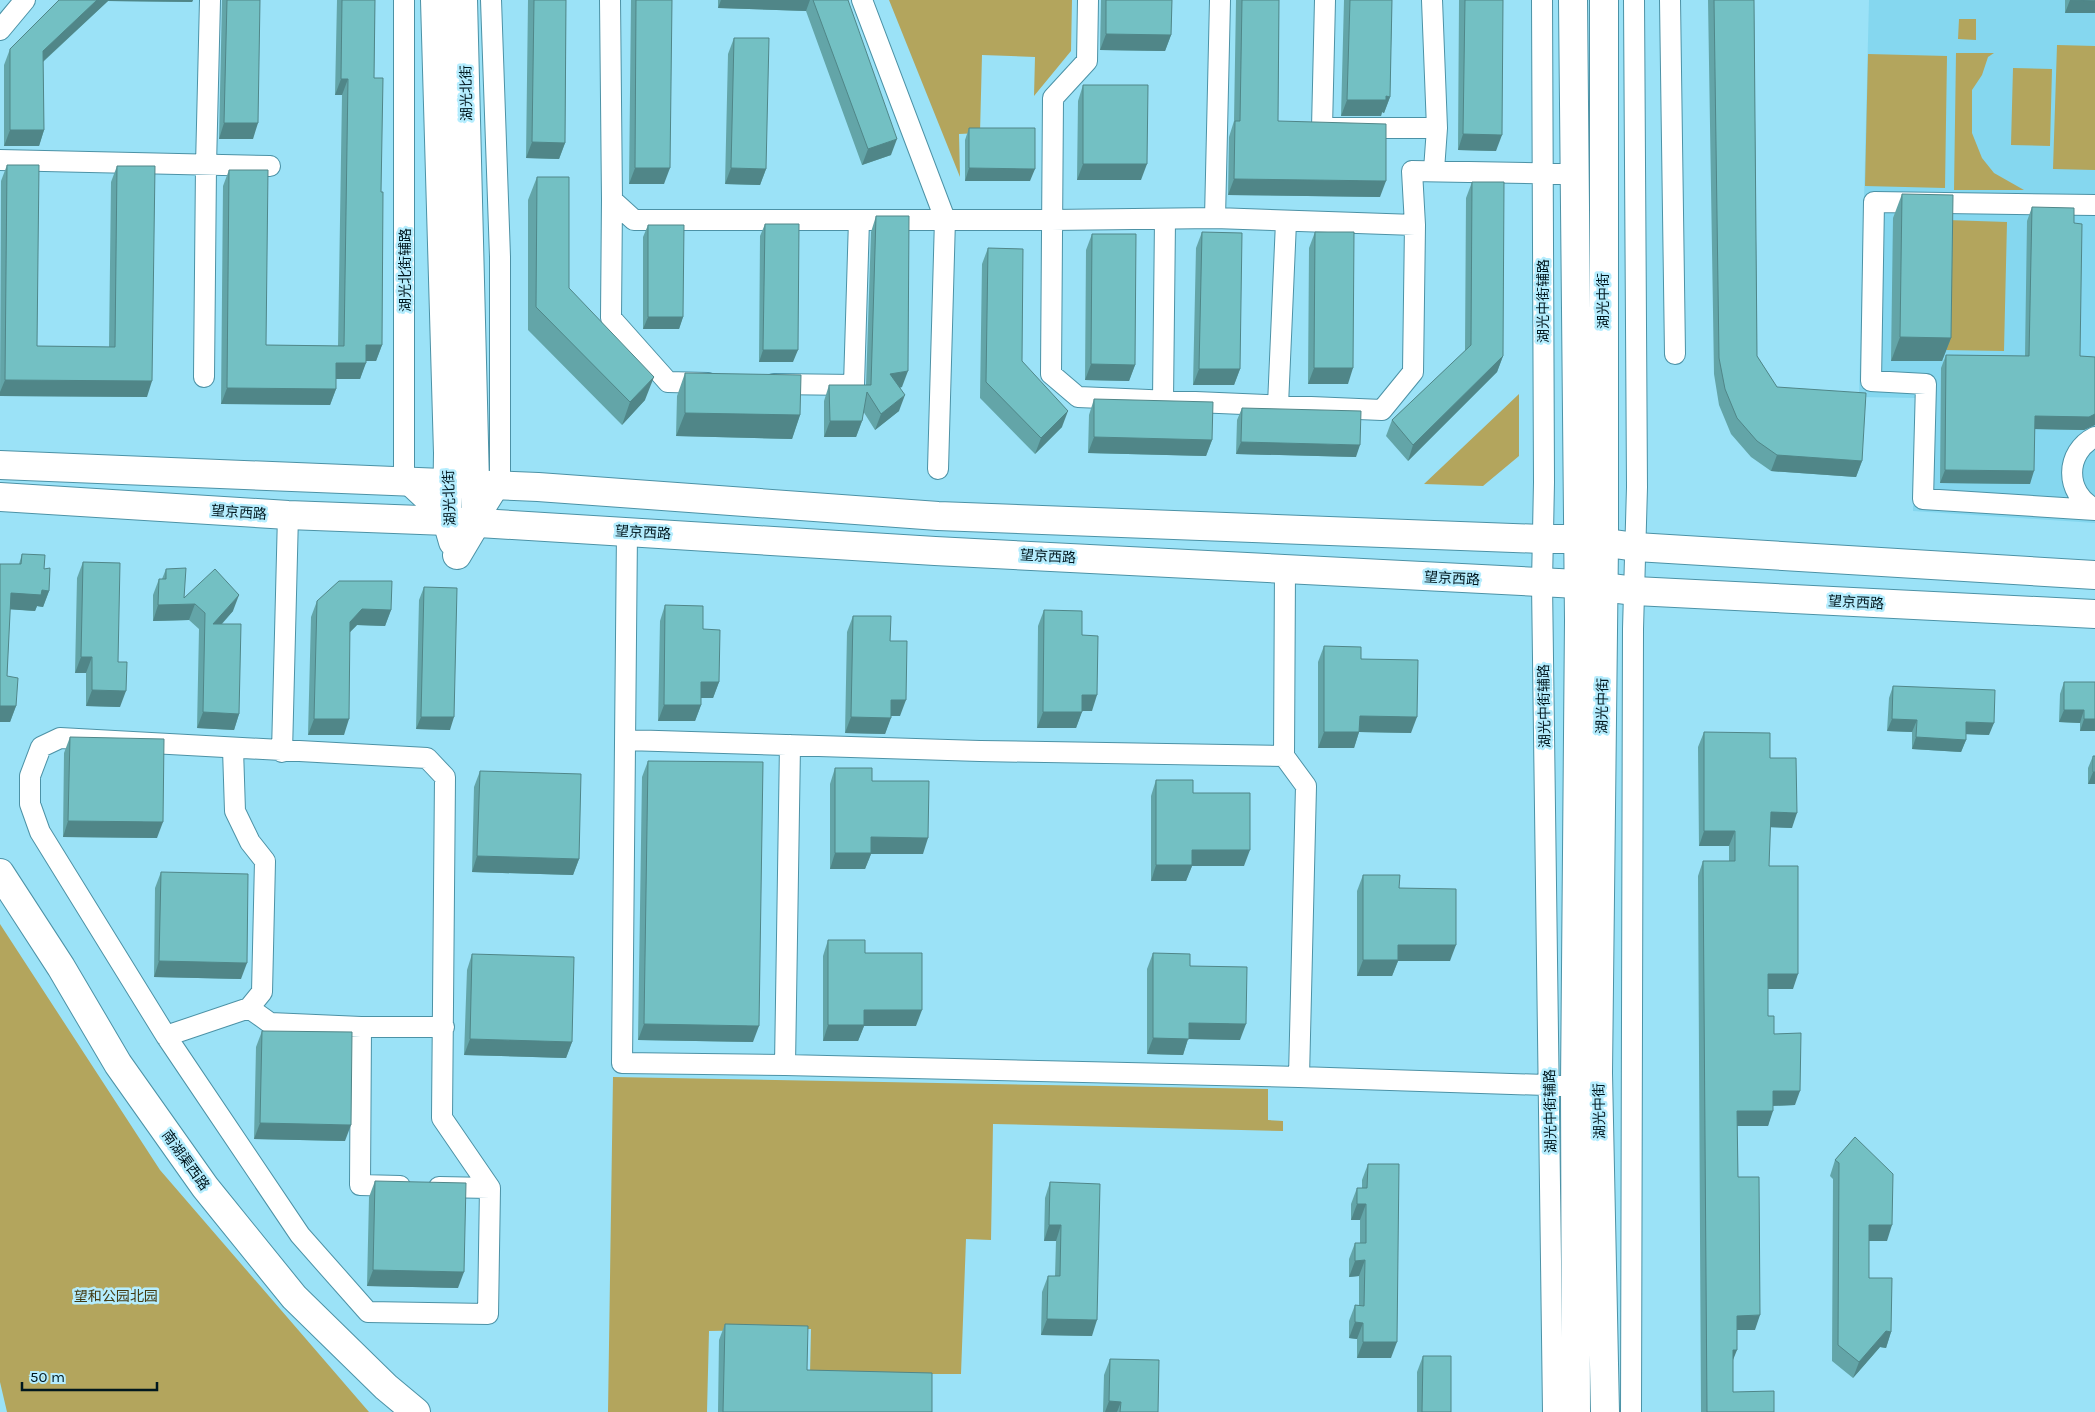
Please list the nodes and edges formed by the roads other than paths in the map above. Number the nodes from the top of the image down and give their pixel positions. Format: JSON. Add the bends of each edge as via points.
{"nodes":[{"id":1,"x":25,"y":0,"type":"edge"},
{"id":2,"x":210,"y":0,"type":"edge"},
{"id":3,"x":404,"y":0,"type":"edge"},
{"id":4,"x":435,"y":0,"type":"edge"},
{"id":5,"x":463,"y":0,"type":"edge"},
{"id":6,"x":491,"y":0,"type":"edge"},
{"id":7,"x":610,"y":0,"type":"edge"},
{"id":8,"x":862,"y":0,"type":"edge"},
{"id":9,"x":1088,"y":0,"type":"edge"},
{"id":10,"x":1220,"y":0,"type":"edge"},
{"id":11,"x":1325,"y":0,"type":"edge"},
{"id":12,"x":1432,"y":0,"type":"edge"},
{"id":13,"x":1542,"y":0,"type":"edge"},
{"id":14,"x":1573,"y":0,"type":"edge"},
{"id":15,"x":1604,"y":0,"type":"edge"},
{"id":16,"x":1634,"y":0,"type":"edge"},
{"id":17,"x":1670,"y":0,"type":"edge"},
{"id":18,"x":0,"y":30,"type":"edge"},
{"id":19,"x":1603,"y":117,"type":"junction"},
{"id":20,"x":1634,"y":117,"type":"junction"},
{"id":21,"x":1437,"y":128,"type":"junction"},
{"id":22,"x":0,"y":160,"type":"edge"},
{"id":23,"x":206,"y":166,"type":"junction"},
{"id":24,"x":270,"y":166,"type":"dead end"},
{"id":25,"x":1434,"y":170,"type":"junction"},
{"id":26,"x":1542,"y":174,"type":"junction"},
{"id":27,"x":1575,"y":174,"type":"junction"},
{"id":28,"x":612,"y":200,"type":"junction"},
{"id":29,"x":2095,"y":205,"type":"edge"},
{"id":30,"x":1215,"y":218,"type":"junction"},
{"id":31,"x":944,"y":219,"type":"junction"},
{"id":32,"x":859,"y":220,"type":"junction"},
{"id":33,"x":1052,"y":220,"type":"junction"},
{"id":34,"x":1164,"y":220,"type":"junction"},
{"id":35,"x":1286,"y":222,"type":"junction"},
{"id":36,"x":1415,"y":225,"type":"junction"},
{"id":37,"x":1675,"y":354,"type":"dead end"},
{"id":38,"x":204,"y":377,"type":"dead end"},
{"id":39,"x":728,"y":383,"type":"edge"},
{"id":40,"x":757,"y":384,"type":"edge"},
{"id":41,"x":1163,"y":400,"type":"junction"},
{"id":42,"x":1278,"y":405,"type":"junction"},
{"id":43,"x":2095,"y":437,"type":"edge"},
{"id":44,"x":0,"y":465,"type":"edge"},
{"id":45,"x":938,"y":469,"type":"dead end"},
{"id":46,"x":404,"y":481,"type":"junction"},
{"id":47,"x":448,"y":483,"type":"junction"},
{"id":48,"x":488,"y":485,"type":"junction"},
{"id":49,"x":0,"y":497,"type":"edge"},
{"id":50,"x":2095,"y":509,"type":"edge"},
{"id":51,"x":288,"y":515,"type":"junction"},
{"id":52,"x":447,"y":521,"type":"junction"},
{"id":53,"x":476,"y":523,"type":"junction"},
{"id":54,"x":628,"y":531,"type":"junction"},
{"id":55,"x":1542,"y":539,"type":"junction"},
{"id":56,"x":1591,"y":541,"type":"junction"},
{"id":57,"x":1636,"y":547,"type":"junction"},
{"id":58,"x":1285,"y":568,"type":"junction"},
{"id":59,"x":2095,"y":575,"type":"edge"},
{"id":60,"x":1542,"y":583,"type":"junction"},
{"id":61,"x":1591,"y":585,"type":"junction"},
{"id":62,"x":1635,"y":591,"type":"junction"},
{"id":63,"x":2095,"y":614,"type":"edge"},
{"id":64,"x":626,"y":740,"type":"junction"},
{"id":65,"x":790,"y":745,"type":"junction"},
{"id":66,"x":233,"y":749,"type":"junction"},
{"id":67,"x":282,"y":752,"type":"junction"},
{"id":68,"x":1284,"y":756,"type":"junction"},
{"id":69,"x":0,"y":873,"type":"edge"},
{"id":70,"x":249,"y":1008,"type":"junction"},
{"id":71,"x":361,"y":1027,"type":"junction"},
{"id":72,"x":444,"y":1027,"type":"junction"},
{"id":73,"x":166,"y":1036,"type":"junction"},
{"id":74,"x":785,"y":1065,"type":"junction"},
{"id":75,"x":1299,"y":1077,"type":"junction"},
{"id":76,"x":1562,"y":1085,"type":"junction"},
{"id":77,"x":490,"y":1188,"type":"junction"},
{"id":78,"x":416,"y":1412,"type":"edge"},
{"id":79,"x":1553,"y":1412,"type":"edge"},
{"id":80,"x":1576,"y":1412,"type":"edge"},
{"id":81,"x":1605,"y":1412,"type":"edge"},
{"id":82,"x":1631,"y":1412,"type":"edge"}],
"edges":[{"from":1,"to":18,"type":"street"},
{"from":2,"to":23,"type":"street"},
{"from":3,"to":46,"type":"street","name":"湖光北街辅路"},
{"from":4,"to":47,"type":"main road","name":"湖光北街"},
{"from":5,"to":48,"type":"main road","name":"湖光北街"},
{"from":6,"to":48,"type":"street","via":[[500,257]]},
{"from":7,"to":28,"type":"street"},
{"from":8,"to":31,"type":"street"},
{"from":9,"to":33,"type":"street","via":[[1087,61],[1053,98]]},
{"from":10,"to":30,"type":"street"},
{"from":11,"to":21,"type":"street","via":[[1322,128]]},
{"from":12,"to":21,"type":"street"},
{"from":13,"to":26,"type":"street","name":"湖光中街辅路"},
{"from":14,"to":27,"type":"main road","name":"湖光中街"},
{"from":15,"to":19,"type":"main road","name":"湖光中街"},
{"from":16,"to":20,"type":"street"},
{"from":17,"to":37,"type":"street"},
{"from":19,"to":20,"type":"street"},
{"from":19,"to":56,"type":"main road","name":"湖光中街"},
{"from":20,"to":57,"type":"street"},
{"from":21,"to":25,"type":"street"},
{"from":22,"to":23,"type":"street"},
{"from":23,"to":24,"type":"street"},
{"from":23,"to":38,"type":"street"},
{"from":25,"to":26,"type":"street"},
{"from":25,"to":36,"type":"street","via":[[1412,171]]},
{"from":26,"to":27,"type":"street"},
{"from":26,"to":55,"type":"street","name":"湖光中街辅路"},
{"from":27,"to":56,"type":"main road","name":"湖光中街"},
{"from":28,"to":32,"type":"street","via":[[634,220]]},
{"from":28,"to":39,"type":"street","via":[[611,318],[668,382]]},
{"from":29,"to":50,"type":"street","via":[[1874,202],[1871,381],[1926,384],[1923,499]]},
{"from":30,"to":34,"type":"street"},
{"from":30,"to":35,"type":"street"},
{"from":31,"to":32,"type":"street"},
{"from":31,"to":33,"type":"street"},
{"from":31,"to":45,"type":"street"},
{"from":32,"to":40,"type":"street","via":[[854,385]]},
{"from":33,"to":34,"type":"street"},
{"from":33,"to":41,"type":"street","via":[[1051,374],[1078,396]]},
{"from":34,"to":41,"type":"street"},
{"from":35,"to":36,"type":"street"},
{"from":35,"to":42,"type":"street"},
{"from":36,"to":42,"type":"street","via":[[1413,372],[1382,410]]},
{"from":41,"to":42,"type":"street"},
{"from":43,"to":50,"type":"street","via":[[2078,451],[2072,474],[2080,497]]},
{"from":44,"to":46,"type":"main road"},
{"from":46,"to":47,"type":"main road"},
{"from":46,"to":52,"type":"street"},
{"from":47,"to":48,"type":"main road"},
{"from":47,"to":52,"type":"main road","name":"湖光北街"},
{"from":48,"to":53,"type":"main road","name":"湖光北街"},
{"from":48,"to":55,"type":"main road","via":[[938,516]]},
{"from":49,"to":51,"type":"main road","name":"望京西路"},
{"from":51,"to":52,"type":"main road","name":"望京西路"},
{"from":51,"to":67,"type":"street"},
{"from":52,"to":53,"type":"main road","name":"望京西路"},
{"from":53,"to":54,"type":"main road","name":"望京西路"},
{"from":54,"to":58,"type":"main road","name":"望京西路","via":[[934,551]]},
{"from":54,"to":64,"type":"street"},
{"from":55,"to":56,"type":"main road"},
{"from":55,"to":60,"type":"street","name":"湖光中街辅路"},
{"from":56,"to":57,"type":"main road"},
{"from":56,"to":61,"type":"main road","name":"湖光中街"},
{"from":57,"to":59,"type":"main road"},
{"from":57,"to":62,"type":"street"},
{"from":58,"to":60,"type":"main road","name":"望京西路"},
{"from":58,"to":68,"type":"street"},
{"from":60,"to":61,"type":"main road","name":"望京西路"},
{"from":60,"to":76,"type":"street","name":"湖光中街辅路"},
{"from":61,"to":62,"type":"main road","name":"望京西路"},
{"from":61,"to":76,"type":"main road","name":"湖光中街","via":[[1579,620]]},
{"from":61,"to":81,"type":"main road","name":"湖光中街"},
{"from":62,"to":63,"type":"main road","name":"望京西路"},
{"from":62,"to":82,"type":"street"},
{"from":64,"to":65,"type":"street"},
{"from":64,"to":74,"type":"street","via":[[622,1063]]},
{"from":65,"to":68,"type":"street"},
{"from":65,"to":74,"type":"street"},
{"from":66,"to":67,"type":"street"},
{"from":66,"to":70,"type":"street","via":[[235,811],[250,842],[265,860],[262,992]]},
{"from":66,"to":73,"type":"street","via":[[60,738],[41,747],[30,776],[30,804],[40,832]]},
{"from":67,"to":72,"type":"street","via":[[427,758],[445,777]]},
{"from":68,"to":75,"type":"street","via":[[1306,786]]},
{"from":69,"to":78,"type":"main road","name":"南湖渠西路","via":[[200,1192],[381,1394]]},
{"from":70,"to":71,"type":"street","via":[[270,1023]]},
{"from":70,"to":73,"type":"street"},
{"from":71,"to":72,"type":"street"},
{"from":71,"to":77,"type":"street","via":[[360,1185]]},
{"from":72,"to":77,"type":"street","via":[[442,1118]]},
{"from":73,"to":77,"type":"street","via":[[300,1235],[368,1312],[488,1314]]},
{"from":74,"to":75,"type":"street"},
{"from":75,"to":76,"type":"street"},
{"from":76,"to":79,"type":"street","name":"湖光中街辅路"},
{"from":76,"to":80,"type":"main road","name":"湖光中街"}]}
